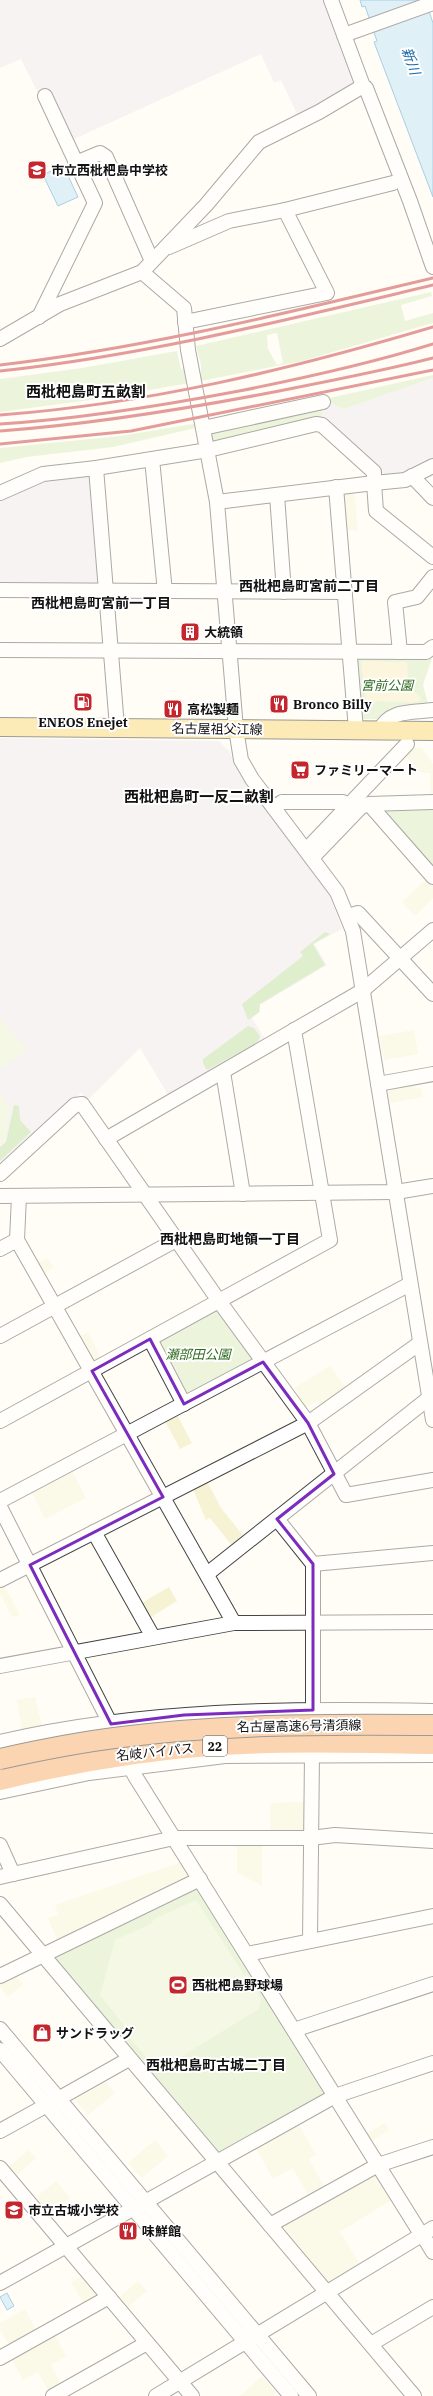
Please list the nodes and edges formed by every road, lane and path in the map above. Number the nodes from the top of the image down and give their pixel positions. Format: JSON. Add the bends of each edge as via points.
{"nodes":[{"id":1,"x":331,"y":0,"type":"edge"},
{"id":2,"x":433,"y":3,"type":"edge"},
{"id":3,"x":349,"y":33,"type":"junction"},
{"id":4,"x":363,"y":86,"type":"junction"},
{"id":5,"x":45,"y":96,"type":"dead end"},
{"id":6,"x":389,"y":147,"type":"junction"},
{"id":7,"x":76,"y":164,"type":"junction"},
{"id":8,"x":393,"y":182,"type":"junction"},
{"id":9,"x":410,"y":201,"type":"junction"},
{"id":10,"x":285,"y":210,"type":"junction"},
{"id":11,"x":163,"y":249,"type":"junction"},
{"id":12,"x":151,"y":259,"type":"junction"},
{"id":13,"x":433,"y":267,"type":"edge"},
{"id":14,"x":142,"y":272,"type":"junction"},
{"id":15,"x":39,"y":317,"type":"junction"},
{"id":16,"x":185,"y":322,"type":"junction"},
{"id":17,"x":0,"y":339,"type":"edge"},
{"id":18,"x":323,"y":402,"type":"dead end"},
{"id":19,"x":203,"y":428,"type":"junction"},
{"id":20,"x":208,"y":450,"type":"junction"},
{"id":21,"x":152,"y":459,"type":"junction"},
{"id":22,"x":433,"y":466,"type":"edge"},
{"id":23,"x":96,"y":468,"type":"junction"},
{"id":24,"x":412,"y":476,"type":"junction"},
{"id":25,"x":374,"y":483,"type":"junction"},
{"id":26,"x":336,"y":488,"type":"junction"},
{"id":27,"x":0,"y":493,"type":"edge"},
{"id":28,"x":277,"y":495,"type":"junction"},
{"id":29,"x":433,"y":498,"type":"edge"},
{"id":30,"x":217,"y":502,"type":"junction"},
{"id":31,"x":433,"y":557,"type":"edge"},
{"id":32,"x":433,"y":577,"type":"edge"},
{"id":33,"x":0,"y":590,"type":"edge"},
{"id":34,"x":106,"y":591,"type":"junction"},
{"id":35,"x":165,"y":592,"type":"junction"},
{"id":36,"x":224,"y":592,"type":"junction"},
{"id":37,"x":284,"y":592,"type":"junction"},
{"id":38,"x":345,"y":592,"type":"junction"},
{"id":39,"x":433,"y":647,"type":"edge"},
{"id":40,"x":0,"y":650,"type":"edge"},
{"id":41,"x":111,"y":651,"type":"junction"},
{"id":42,"x":228,"y":652,"type":"junction"},
{"id":43,"x":349,"y":652,"type":"junction"},
{"id":44,"x":400,"y":652,"type":"junction"},
{"id":45,"x":433,"y":710,"type":"edge"},
{"id":46,"x":0,"y":727,"type":"edge"},
{"id":47,"x":117,"y":728,"type":"junction"},
{"id":48,"x":236,"y":729,"type":"junction"},
{"id":49,"x":356,"y":730,"type":"junction"},
{"id":50,"x":379,"y":731,"type":"junction"},
{"id":51,"x":433,"y":731,"type":"edge"},
{"id":52,"x":407,"y":744,"type":"dead end"},
{"id":53,"x":433,"y":802,"type":"edge"},
{"id":54,"x":369,"y":804,"type":"junction"},
{"id":55,"x":348,"y":806,"type":"junction"},
{"id":56,"x":274,"y":808,"type":"junction"},
{"id":57,"x":309,"y":854,"type":"junction"},
{"id":58,"x":433,"y":877,"type":"edge"},
{"id":59,"x":348,"y":916,"type":"junction"},
{"id":60,"x":433,"y":930,"type":"edge"},
{"id":61,"x":400,"y":958,"type":"junction"},
{"id":62,"x":362,"y":991,"type":"junction"},
{"id":63,"x":433,"y":994,"type":"edge"},
{"id":64,"x":294,"y":1030,"type":"junction"},
{"id":65,"x":223,"y":1072,"type":"junction"},
{"id":66,"x":433,"y":1074,"type":"edge"},
{"id":67,"x":378,"y":1084,"type":"junction"},
{"id":68,"x":106,"y":1139,"type":"junction"},
{"id":69,"x":0,"y":1174,"type":"edge"},
{"id":70,"x":433,"y":1186,"type":"edge"},
{"id":71,"x":396,"y":1192,"type":"junction"},
{"id":72,"x":322,"y":1193,"type":"junction"},
{"id":73,"x":243,"y":1194,"type":"junction"},
{"id":74,"x":145,"y":1195,"type":"junction"},
{"id":75,"x":0,"y":1196,"type":"edge"},
{"id":76,"x":19,"y":1196,"type":"junction"},
{"id":77,"x":17,"y":1240,"type":"junction"},
{"id":78,"x":176,"y":1240,"type":"junction"},
{"id":79,"x":0,"y":1249,"type":"edge"},
{"id":80,"x":410,"y":1284,"type":"junction"},
{"id":81,"x":219,"y":1301,"type":"junction"},
{"id":82,"x":55,"y":1306,"type":"junction"},
{"id":83,"x":0,"y":1336,"type":"edge"},
{"id":84,"x":150,"y":1339,"type":"junction"},
{"id":85,"x":420,"y":1343,"type":"junction"},
{"id":86,"x":263,"y":1362,"type":"junction"},
{"id":87,"x":92,"y":1371,"type":"junction"},
{"id":88,"x":431,"y":1403,"type":"edge"},
{"id":89,"x":184,"y":1404,"type":"junction"},
{"id":90,"x":0,"y":1421,"type":"edge"},
{"id":91,"x":308,"y":1423,"type":"junction"},
{"id":92,"x":127,"y":1434,"type":"junction"},
{"id":93,"x":334,"y":1474,"type":"junction"},
{"id":94,"x":433,"y":1480,"type":"edge"},
{"id":95,"x":163,"y":1497,"type":"junction"},
{"id":96,"x":0,"y":1501,"type":"edge"},
{"id":97,"x":0,"y":1507,"type":"edge"},
{"id":98,"x":277,"y":1519,"type":"junction"},
{"id":99,"x":94,"y":1532,"type":"junction"},
{"id":100,"x":433,"y":1552,"type":"edge"},
{"id":101,"x":313,"y":1564,"type":"junction"},
{"id":102,"x":30,"y":1565,"type":"junction"},
{"id":103,"x":207,"y":1574,"type":"junction"},
{"id":104,"x":0,"y":1580,"type":"edge"},
{"id":105,"x":314,"y":1621,"type":"junction"},
{"id":106,"x":234,"y":1622,"type":"junction"},
{"id":107,"x":433,"y":1622,"type":"edge"},
{"id":108,"x":153,"y":1637,"type":"junction"},
{"id":109,"x":73,"y":1651,"type":"junction"},
{"id":110,"x":0,"y":1666,"type":"edge"},
{"id":111,"x":313,"y":1710,"type":"junction"},
{"id":112,"x":430,"y":1719,"type":"edge"},
{"id":113,"x":112,"y":1725,"type":"junction"},
{"id":114,"x":433,"y":1738,"type":"edge"},
{"id":115,"x":0,"y":1742,"type":"edge"},
{"id":116,"x":433,"y":1744,"type":"edge"},
{"id":117,"x":0,"y":1754,"type":"edge"},
{"id":118,"x":312,"y":1755,"type":"junction"},
{"id":119,"x":433,"y":1755,"type":"edge"},
{"id":120,"x":0,"y":1759,"type":"edge"},
{"id":121,"x":129,"y":1764,"type":"junction"},
{"id":122,"x":0,"y":1770,"type":"edge"},
{"id":123,"x":0,"y":1780,"type":"edge"},
{"id":124,"x":0,"y":1792,"type":"edge"},
{"id":125,"x":174,"y":1838,"type":"junction"},
{"id":126,"x":311,"y":1838,"type":"junction"},
{"id":127,"x":433,"y":1841,"type":"edge"},
{"id":128,"x":0,"y":1845,"type":"edge"},
{"id":129,"x":6,"y":1875,"type":"edge"},
{"id":130,"x":200,"y":1879,"type":"junction"},
{"id":131,"x":0,"y":1904,"type":"edge"},
{"id":132,"x":433,"y":1916,"type":"edge"},
{"id":133,"x":310,"y":1941,"type":"junction"},
{"id":134,"x":247,"y":1954,"type":"junction"},
{"id":135,"x":43,"y":1955,"type":"junction"},
{"id":136,"x":0,"y":1976,"type":"edge"},
{"id":137,"x":433,"y":1984,"type":"edge"},
{"id":138,"x":0,"y":2029,"type":"edge"},
{"id":139,"x":294,"y":2030,"type":"junction"},
{"id":140,"x":0,"y":2050,"type":"edge"},
{"id":141,"x":129,"y":2059,"type":"junction"},
{"id":142,"x":433,"y":2063,"type":"edge"},
{"id":143,"x":335,"y":2096,"type":"junction"},
{"id":144,"x":52,"y":2102,"type":"junction"},
{"id":145,"x":0,"y":2131,"type":"edge"},
{"id":146,"x":433,"y":2146,"type":"edge"},
{"id":147,"x":216,"y":2162,"type":"junction"},
{"id":148,"x":378,"y":2165,"type":"junction"},
{"id":149,"x":0,"y":2168,"type":"edge"},
{"id":150,"x":140,"y":2206,"type":"junction"},
{"id":151,"x":270,"y":2225,"type":"junction"},
{"id":152,"x":425,"y":2232,"type":"edge"},
{"id":153,"x":66,"y":2246,"type":"junction"},
{"id":154,"x":433,"y":2252,"type":"edge"},
{"id":155,"x":0,"y":2283,"type":"edge"},
{"id":156,"x":327,"y":2293,"type":"junction"},
{"id":157,"x":109,"y":2297,"type":"junction"},
{"id":158,"x":433,"y":2307,"type":"edge"},
{"id":159,"x":251,"y":2338,"type":"junction"},
{"id":160,"x":147,"y":2343,"type":"junction"},
{"id":161,"x":371,"y":2344,"type":"junction"},
{"id":162,"x":0,"y":2358,"type":"edge"},
{"id":163,"x":180,"y":2382,"type":"junction"},
{"id":164,"x":54,"y":2396,"type":"edge"},
{"id":165,"x":156,"y":2396,"type":"edge"},
{"id":166,"x":192,"y":2396,"type":"edge"},
{"id":167,"x":291,"y":2396,"type":"edge"},
{"id":168,"x":309,"y":2396,"type":"edge"},
{"id":169,"x":414,"y":2396,"type":"edge"}],
"edges":[{"from":1,"to":3,"type":"street"},
{"from":2,"to":3,"type":"street"},
{"from":3,"to":4,"type":"street"},
{"from":4,"to":6,"type":"street"},
{"from":4,"to":11,"type":"street","via":[[319,112],[259,142],[206,205]]},
{"from":5,"to":7,"type":"street"},
{"from":6,"to":8,"type":"street"},
{"from":6,"to":9,"type":"street"},
{"from":7,"to":12,"type":"street","via":[[100,153],[106,157],[131,208]]},
{"from":7,"to":15,"type":"street","via":[[95,204]]},
{"from":8,"to":9,"type":"street"},
{"from":8,"to":10,"type":"street"},
{"from":9,"to":13,"type":"street"},
{"from":10,"to":11,"type":"street","via":[[229,221]]},
{"from":10,"to":16,"type":"street","via":[[327,293]]},
{"from":11,"to":12,"type":"street"},
{"from":12,"to":14,"type":"street"},
{"from":14,"to":15,"type":"street","via":[[60,304]]},
{"from":14,"to":16,"type":"street","via":[[184,308]]},
{"from":15,"to":17,"type":"street"},
{"from":16,"to":19,"type":"street"},
{"from":18,"to":19,"type":"street"},
{"from":19,"to":20,"type":"street"},
{"from":20,"to":21,"type":"street"},
{"from":20,"to":25,"type":"street","via":[[316,424],[322,425],[374,472]]},
{"from":20,"to":30,"type":"street"},
{"from":21,"to":23,"type":"street"},
{"from":21,"to":35,"type":"street"},
{"from":22,"to":24,"type":"street"},
{"from":23,"to":27,"type":"street","via":[[43,474]]},
{"from":23,"to":34,"type":"street"},
{"from":24,"to":25,"type":"street","via":[[405,480]]},
{"from":24,"to":29,"type":"street"},
{"from":25,"to":26,"type":"street"},
{"from":25,"to":31,"type":"street","via":[[376,511]]},
{"from":26,"to":28,"type":"street"},
{"from":26,"to":38,"type":"street"},
{"from":28,"to":30,"type":"street"},
{"from":28,"to":37,"type":"street"},
{"from":30,"to":36,"type":"street"},
{"from":32,"to":44,"type":"street","via":[[417,597],[395,602]]},
{"from":33,"to":34,"type":"street"},
{"from":34,"to":35,"type":"street"},
{"from":34,"to":41,"type":"street"},
{"from":35,"to":36,"type":"street"},
{"from":36,"to":37,"type":"street"},
{"from":36,"to":42,"type":"street"},
{"from":37,"to":38,"type":"street"},
{"from":38,"to":43,"type":"street"},
{"from":39,"to":44,"type":"street","via":[[426,652]]},
{"from":40,"to":41,"type":"street"},
{"from":41,"to":42,"type":"street"},
{"from":41,"to":47,"type":"street"},
{"from":42,"to":43,"type":"street"},
{"from":42,"to":48,"type":"street"},
{"from":43,"to":44,"type":"street"},
{"from":43,"to":49,"type":"street"},
{"from":45,"to":50,"type":"street","via":[[392,715],[384,720]]},
{"from":46,"to":47,"type":"main road","name":"名古屋祖父江線"},
{"from":47,"to":48,"type":"main road","name":"名古屋祖父江線"},
{"from":48,"to":49,"type":"main road","name":"名古屋祖父江線"},
{"from":48,"to":56,"type":"street","via":[[241,760]]},
{"from":49,"to":50,"type":"main road","name":"名古屋祖父江線"},
{"from":50,"to":51,"type":"main road","name":"名古屋祖父江線"},
{"from":52,"to":55,"type":"street"},
{"from":53,"to":54,"type":"street"},
{"from":54,"to":57,"type":"street","via":[[361,807]]},
{"from":54,"to":58,"type":"street"},
{"from":55,"to":56,"type":"street","via":[[343,802],[282,802]]},
{"from":55,"to":57,"type":"street"},
{"from":56,"to":57,"type":"street"},
{"from":57,"to":59,"type":"street","via":[[337,892]]},
{"from":59,"to":61,"type":"street","via":[[358,912]]},
{"from":59,"to":62,"type":"street","via":[[353,931]]},
{"from":60,"to":61,"type":"street"},
{"from":61,"to":62,"type":"street"},
{"from":61,"to":63,"type":"street"},
{"from":62,"to":64,"type":"street"},
{"from":62,"to":67,"type":"street"},
{"from":64,"to":65,"type":"street"},
{"from":64,"to":72,"type":"street"},
{"from":65,"to":68,"type":"street"},
{"from":65,"to":73,"type":"street"},
{"from":66,"to":67,"type":"street"},
{"from":67,"to":71,"type":"street"},
{"from":68,"to":69,"type":"street","via":[[82,1104],[76,1105]]},
{"from":68,"to":74,"type":"street"},
{"from":70,"to":71,"type":"street"},
{"from":71,"to":72,"type":"street"},
{"from":71,"to":80,"type":"street"},
{"from":72,"to":73,"type":"street"},
{"from":72,"to":81,"type":"street","via":[[330,1240]]},
{"from":73,"to":74,"type":"street"},
{"from":74,"to":76,"type":"street"},
{"from":74,"to":78,"type":"street"},
{"from":75,"to":76,"type":"street"},
{"from":76,"to":77,"type":"street"},
{"from":77,"to":79,"type":"street"},
{"from":77,"to":82,"type":"street"},
{"from":78,"to":81,"type":"street"},
{"from":78,"to":82,"type":"street"},
{"from":80,"to":85,"type":"street"},
{"from":80,"to":86,"type":"street"},
{"from":81,"to":84,"type":"street"},
{"from":81,"to":86,"type":"street"},
{"from":82,"to":83,"type":"street"},
{"from":82,"to":87,"type":"street"},
{"from":84,"to":87,"type":"street"},
{"from":84,"to":89,"type":"street"},
{"from":85,"to":88,"type":"street"},
{"from":85,"to":91,"type":"street"},
{"from":86,"to":89,"type":"street"},
{"from":86,"to":91,"type":"street"},
{"from":87,"to":90,"type":"street"},
{"from":87,"to":92,"type":"street"},
{"from":88,"to":93,"type":"street"},
{"from":89,"to":92,"type":"street"},
{"from":91,"to":93,"type":"street"},
{"from":91,"to":95,"type":"street"},
{"from":92,"to":95,"type":"street"},
{"from":92,"to":96,"type":"street"},
{"from":93,"to":94,"type":"street","via":[[346,1495]]},
{"from":93,"to":98,"type":"street"},
{"from":95,"to":99,"type":"street"},
{"from":95,"to":103,"type":"street"},
{"from":97,"to":102,"type":"street"},
{"from":98,"to":101,"type":"street"},
{"from":98,"to":103,"type":"street"},
{"from":99,"to":102,"type":"street"},
{"from":99,"to":108,"type":"street"},
{"from":100,"to":101,"type":"street"},
{"from":101,"to":105,"type":"street"},
{"from":102,"to":104,"type":"street"},
{"from":102,"to":109,"type":"street"},
{"from":103,"to":106,"type":"street"},
{"from":105,"to":106,"type":"street"},
{"from":105,"to":107,"type":"street"},
{"from":105,"to":111,"type":"street"},
{"from":106,"to":108,"type":"street"},
{"from":108,"to":109,"type":"street"},
{"from":109,"to":110,"type":"street"},
{"from":109,"to":113,"type":"street"},
{"from":111,"to":112,"type":"street"},
{"from":111,"to":113,"type":"street","via":[[184,1715]]},
{"from":112,"to":117,"type":"highway","name":"名岐バイパス","number":"22","via":[[258,1719],[180,1722]]},
{"from":112,"to":120,"type":"highway","name":"名古屋高速6号清須線","bridge":true,"via":[[187,1730],[114,1738]]},
{"from":113,"to":115,"type":"street"},
{"from":114,"to":122,"type":"highway","name":"名古屋高速6号清須線","via":[[249,1738],[188,1742],[64,1758]]},
{"from":116,"to":123,"type":"highway","name":"名岐バイパス","number":"22","via":[[313,1742],[221,1745],[128,1754]]},
{"from":118,"to":119,"type":"street"},
{"from":118,"to":121,"type":"street","via":[[225,1756]]},
{"from":118,"to":126,"type":"street"},
{"from":121,"to":124,"type":"street"},
{"from":121,"to":125,"type":"street"},
{"from":125,"to":126,"type":"street"},
{"from":125,"to":129,"type":"street"},
{"from":125,"to":130,"type":"street"},
{"from":126,"to":127,"type":"street","via":[[335,1835]]},
{"from":126,"to":133,"type":"street"},
{"from":128,"to":129,"type":"street"},
{"from":130,"to":134,"type":"street"},
{"from":130,"to":135,"type":"street"},
{"from":131,"to":135,"type":"street"},
{"from":132,"to":133,"type":"street"},
{"from":133,"to":134,"type":"street"},
{"from":134,"to":139,"type":"street"},
{"from":135,"to":136,"type":"street"},
{"from":135,"to":141,"type":"street"},
{"from":137,"to":139,"type":"street"},
{"from":138,"to":144,"type":"street"},
{"from":139,"to":143,"type":"street"},
{"from":140,"to":144,"type":"street"},
{"from":141,"to":144,"type":"street"},
{"from":141,"to":147,"type":"street"},
{"from":142,"to":143,"type":"street"},
{"from":143,"to":147,"type":"street"},
{"from":143,"to":148,"type":"street"},
{"from":144,"to":145,"type":"street"},
{"from":144,"to":150,"type":"street"},
{"from":146,"to":148,"type":"street"},
{"from":147,"to":150,"type":"street"},
{"from":147,"to":151,"type":"street"},
{"from":148,"to":151,"type":"street"},
{"from":148,"to":152,"type":"street"},
{"from":149,"to":153,"type":"street"},
{"from":150,"to":153,"type":"street"},
{"from":150,"to":159,"type":"street"},
{"from":151,"to":156,"type":"street"},
{"from":152,"to":154,"type":"street"},
{"from":152,"to":156,"type":"street"},
{"from":153,"to":155,"type":"street"},
{"from":153,"to":157,"type":"street"},
{"from":156,"to":159,"type":"street"},
{"from":156,"to":161,"type":"street"},
{"from":157,"to":160,"type":"street"},
{"from":157,"to":162,"type":"street"},
{"from":158,"to":161,"type":"street"},
{"from":159,"to":163,"type":"street"},
{"from":159,"to":167,"type":"street"},
{"from":159,"to":168,"type":"street"},
{"from":160,"to":163,"type":"street"},
{"from":160,"to":164,"type":"street"},
{"from":161,"to":169,"type":"street"},
{"from":163,"to":165,"type":"street"},
{"from":163,"to":166,"type":"street"}]}
